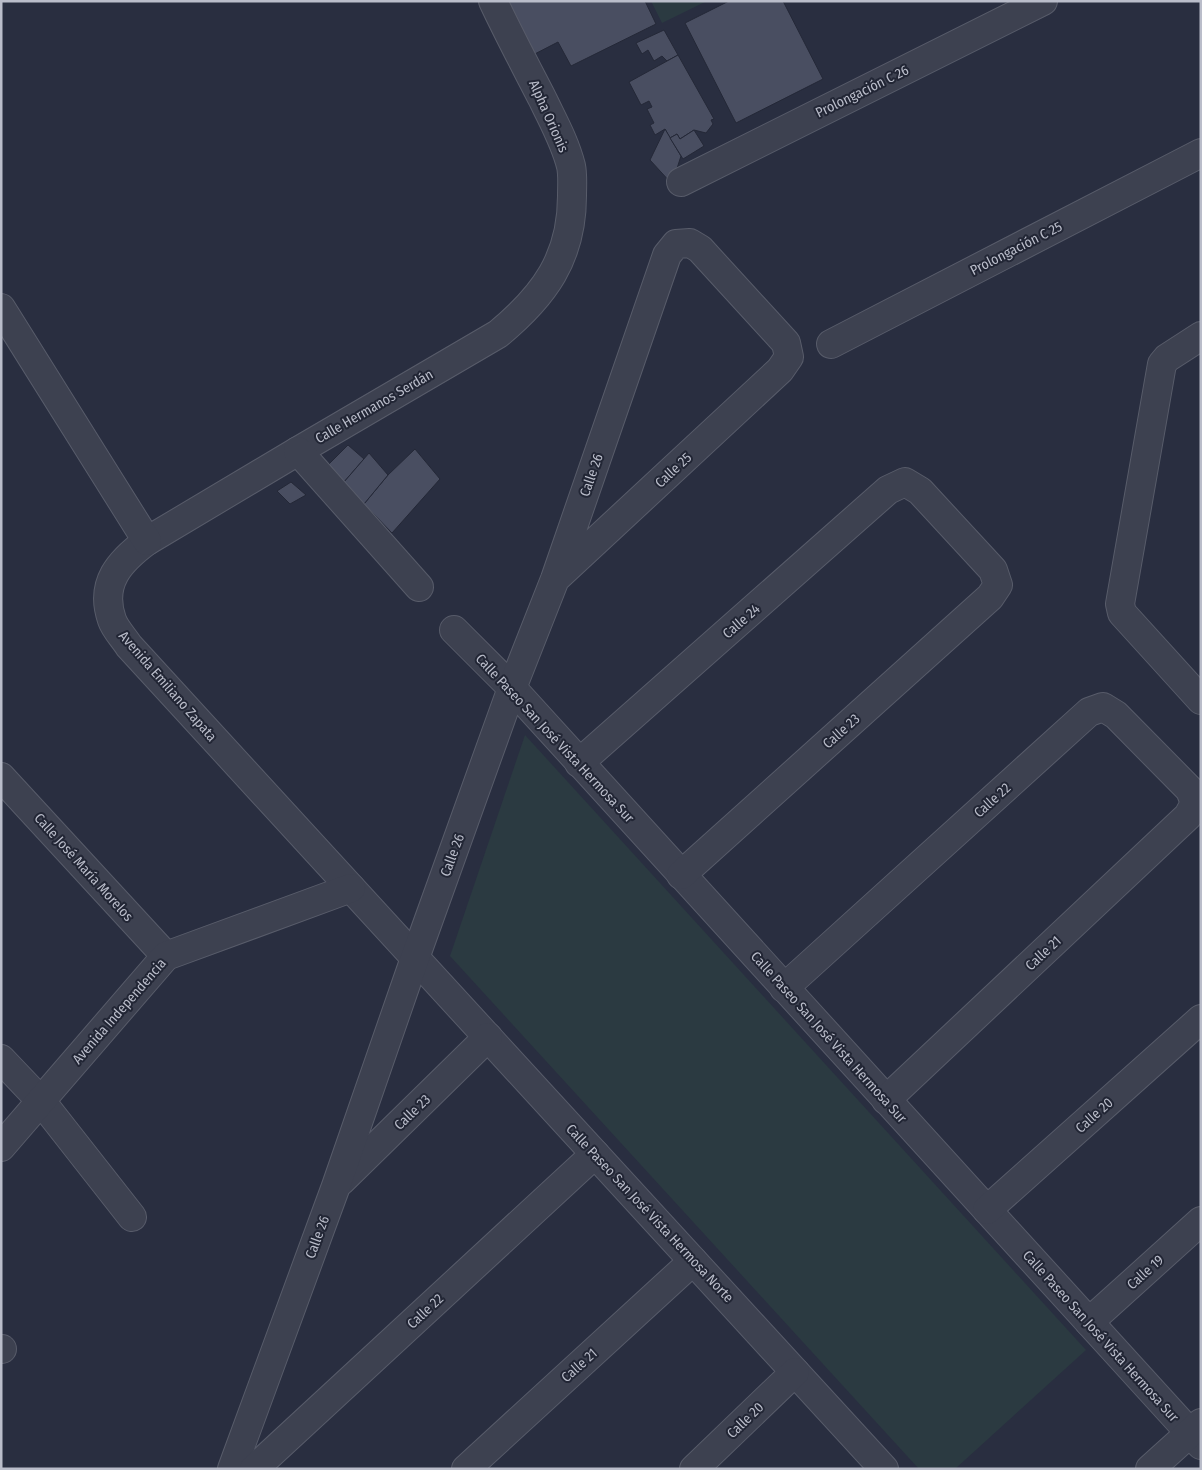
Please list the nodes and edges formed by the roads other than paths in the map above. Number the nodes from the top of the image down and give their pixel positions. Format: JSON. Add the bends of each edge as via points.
{"nodes":[{"id":1,"x":493,"y":1,"type":"edge"},
{"id":2,"x":1043,"y":1,"type":"edge"},
{"id":3,"x":1201,"y":153,"type":"edge"},
{"id":4,"x":681,"y":182,"type":"dead end"},
{"id":5,"x":567,"y":239,"type":"joint"},
{"id":6,"x":4,"y":318,"type":"edge"},
{"id":7,"x":1201,"y":336,"type":"edge"},
{"id":8,"x":831,"y":344,"type":"dead end"},
{"id":9,"x":789,"y":357,"type":"joint"},
{"id":10,"x":298,"y":451,"type":"junction"},
{"id":11,"x":904,"y":482,"type":"joint"},
{"id":12,"x":147,"y":541,"type":"junction"},
{"id":13,"x":556,"y":580,"type":"junction"},
{"id":14,"x":419,"y":587,"type":"dead end"},
{"id":15,"x":454,"y":630,"type":"dead end"},
{"id":16,"x":512,"y":688,"type":"junction"},
{"id":17,"x":1201,"y":700,"type":"edge"},
{"id":18,"x":579,"y":763,"type":"junction"},
{"id":19,"x":1,"y":777,"type":"edge"},
{"id":20,"x":1195,"y":803,"type":"joint"},
{"id":21,"x":681,"y":875,"type":"junction"},
{"id":22,"x":351,"y":888,"type":"junction"},
{"id":23,"x":166,"y":956,"type":"junction"},
{"id":24,"x":415,"y":958,"type":"junction"},
{"id":25,"x":784,"y":988,"type":"junction"},
{"id":26,"x":1201,"y":1019,"type":"edge"},
{"id":27,"x":488,"y":1038,"type":"junction"},
{"id":28,"x":1,"y":1059,"type":"edge"},
{"id":29,"x":886,"y":1100,"type":"junction"},
{"id":30,"x":42,"y":1101,"type":"junction"},
{"id":31,"x":1,"y":1147,"type":"edge"},
{"id":32,"x":595,"y":1154,"type":"junction"},
{"id":33,"x":336,"y":1186,"type":"junction"},
{"id":34,"x":987,"y":1210,"type":"junction"},
{"id":35,"x":132,"y":1217,"type":"dead end"},
{"id":36,"x":1201,"y":1221,"type":"edge"},
{"id":37,"x":693,"y":1261,"type":"junction"},
{"id":38,"x":1089,"y":1322,"type":"junction"},
{"id":39,"x":795,"y":1372,"type":"junction"},
{"id":40,"x":1197,"y":1434,"type":"edge"},
{"id":41,"x":232,"y":1469,"type":"edge"},
{"id":42,"x":254,"y":1469,"type":"edge"},
{"id":43,"x":466,"y":1469,"type":"edge"},
{"id":44,"x":694,"y":1469,"type":"edge"},
{"id":45,"x":884,"y":1469,"type":"edge"},
{"id":46,"x":1150,"y":1469,"type":"edge"}],
"edges":[{"from":1,"to":5,"type":"street","name":"Alpha Orionis","via":[[558,129],[571,167],[572,203]]},
{"from":2,"to":4,"type":"street","name":"Prolongación C 26"},
{"from":3,"to":8,"type":"street","name":"Prolongación C 25"},
{"from":5,"to":10,"type":"street","name":"Calle Hermanos Serdán","via":[[556,270],[538,296],[523,314],[498,334]]},
{"from":6,"to":12,"type":"street"},
{"from":7,"to":17,"type":"street","via":[[1162,364],[1120,604],[1122,613]]},
{"from":9,"to":13,"type":"street","name":"Calle 25","via":[[780,370]]},
{"from":9,"to":13,"type":"street","name":"Calle 26","via":[[786,342],[700,249],[690,243],[676,244],[667,255]]},
{"from":10,"to":12,"type":"street","name":"Calle Hermanos Serdán"},
{"from":10,"to":14,"type":"street"},
{"from":11,"to":18,"type":"street","name":"Calle 24","via":[[888,490]]},
{"from":11,"to":21,"type":"street","name":"Calle 23","via":[[920,491],[993,570],[998,585],[990,597]]},
{"from":12,"to":22,"type":"street","name":"Avenida Emiliano Zapata","via":[[114,572],[107,594],[112,621],[129,646]]},
{"from":13,"to":16,"type":"street","name":"Calle 26"},
{"from":15,"to":16,"type":"street","name":"Calle Paseo San José Vista Hermosa Sur"},
{"from":16,"to":18,"type":"street","name":"Calle Paseo San José Vista Hermosa Sur"},
{"from":16,"to":24,"type":"street","name":"Calle 26"},
{"from":18,"to":21,"type":"street","name":"Calle Paseo San José Vista Hermosa Sur"},
{"from":19,"to":23,"type":"street","name":"Calle José María Morelos"},
{"from":20,"to":25,"type":"street","name":"Calle 22","via":[[1190,790],[1116,715],[1103,707],[1089,712]]},
{"from":20,"to":29,"type":"street","name":"Calle 21","via":[[1188,816]]},
{"from":21,"to":25,"type":"street","name":"Calle Paseo San José Vista Hermosa Sur"},
{"from":22,"to":23,"type":"street","name":"Avenida Independencia"},
{"from":22,"to":24,"type":"street","name":"Avenida Emiliano Zapata"},
{"from":23,"to":30,"type":"street","name":"Avenida Independencia"},
{"from":24,"to":27,"type":"street","name":"Calle Paseo San José Vista Hermosa Norte"},
{"from":24,"to":33,"type":"street","name":"Calle 26"},
{"from":25,"to":29,"type":"street","name":"Calle Paseo San José Vista Hermosa Sur"},
{"from":26,"to":34,"type":"street","name":"Calle 20"},
{"from":27,"to":32,"type":"street","name":"Calle Paseo San José Vista Hermosa Norte"},
{"from":27,"to":33,"type":"street","name":"Calle 23"},
{"from":28,"to":30,"type":"street"},
{"from":29,"to":34,"type":"street","name":"Calle Paseo San José Vista Hermosa Sur"},
{"from":30,"to":31,"type":"street","name":"Avenida Independencia"},
{"from":30,"to":35,"type":"street"},
{"from":32,"to":37,"type":"street","name":"Calle Paseo San José Vista Hermosa Norte"},
{"from":32,"to":42,"type":"street","name":"Calle 22"},
{"from":33,"to":41,"type":"street","name":"Calle 26"},
{"from":34,"to":38,"type":"street","name":"Calle Paseo San José Vista Hermosa Sur"},
{"from":36,"to":38,"type":"street","name":"Calle 19"},
{"from":37,"to":39,"type":"street","name":"Calle Paseo San José Vista Hermosa Norte"},
{"from":37,"to":43,"type":"street","name":"Calle 21"},
{"from":38,"to":40,"type":"street","name":"Calle Paseo San José Vista Hermosa Sur"},
{"from":39,"to":44,"type":"street","name":"Calle 20"},
{"from":39,"to":45,"type":"street","name":"Calle Paseo San José Vista Hermosa Norte"},
{"from":40,"to":46,"type":"street"}]}
